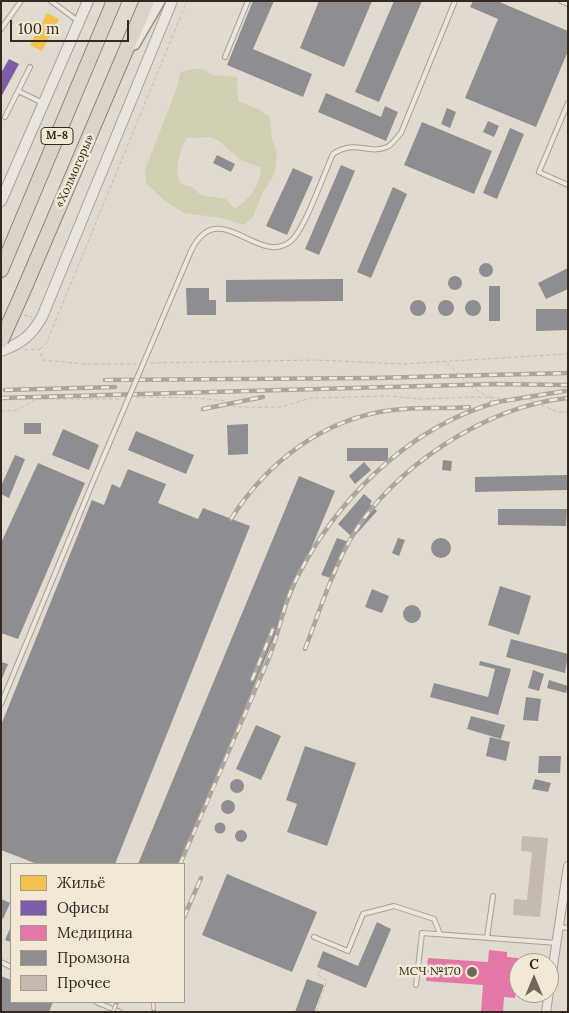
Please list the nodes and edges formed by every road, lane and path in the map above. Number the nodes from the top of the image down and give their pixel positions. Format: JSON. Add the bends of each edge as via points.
{"nodes":[{"id":1,"x":20,"y":1,"type":"edge"},
{"id":2,"x":51,"y":1,"type":"edge"},
{"id":3,"x":88,"y":1,"type":"edge"},
{"id":4,"x":114,"y":1,"type":"edge"},
{"id":5,"x":147,"y":1,"type":"edge"},
{"id":6,"x":159,"y":1,"type":"edge"},
{"id":7,"x":172,"y":1,"type":"edge"},
{"id":8,"x":187,"y":1,"type":"edge"},
{"id":9,"x":248,"y":1,"type":"edge"},
{"id":10,"x":455,"y":1,"type":"edge"},
{"id":11,"x":561,"y":1,"type":"edge"},
{"id":12,"x":568,"y":4,"type":"edge"},
{"id":13,"x":79,"y":22,"type":"junction"},
{"id":14,"x":1,"y":29,"type":"edge"},
{"id":15,"x":225,"y":58,"type":"dead end"},
{"id":16,"x":30,"y":67,"type":"dead end"},
{"id":17,"x":120,"y":70,"type":"junction"},
{"id":18,"x":18,"y":91,"type":"junction"},
{"id":19,"x":44,"y":103,"type":"junction"},
{"id":20,"x":568,"y":103,"type":"edge"},
{"id":21,"x":5,"y":117,"type":"dead end"},
{"id":22,"x":568,"y":185,"type":"edge"},
{"id":23,"x":1,"y":201,"type":"edge"},
{"id":24,"x":1,"y":270,"type":"edge"},
{"id":25,"x":17,"y":313,"type":"dead end"},
{"id":26,"x":40,"y":320,"type":"junction"},
{"id":27,"x":54,"y":324,"type":"junction"},
{"id":28,"x":1,"y":341,"type":"edge"},
{"id":29,"x":39,"y":349,"type":"junction"},
{"id":30,"x":20,"y":350,"type":"dead end"},
{"id":31,"x":1,"y":351,"type":"edge"},
{"id":32,"x":568,"y":354,"type":"edge"},
{"id":33,"x":447,"y":362,"type":"junction"},
{"id":34,"x":151,"y":363,"type":"dead end"},
{"id":35,"x":141,"y":364,"type":"dead end"},
{"id":36,"x":124,"y":398,"type":"dead end"},
{"id":37,"x":134,"y":398,"type":"dead end"},
{"id":38,"x":495,"y":399,"type":"junction"},
{"id":39,"x":1,"y":411,"type":"edge"},
{"id":40,"x":568,"y":412,"type":"edge"},
{"id":41,"x":1,"y":704,"type":"edge"},
{"id":42,"x":568,"y":866,"type":"edge"},
{"id":43,"x":492,"y":896,"type":"dead end"},
{"id":44,"x":564,"y":928,"type":"edge"},
{"id":45,"x":440,"y":934,"type":"junction"},
{"id":46,"x":314,"y":937,"type":"dead end"},
{"id":47,"x":487,"y":938,"type":"junction"},
{"id":48,"x":557,"y":943,"type":"junction"},
{"id":49,"x":321,"y":969,"type":"dead end"},
{"id":50,"x":416,"y":985,"type":"dead end"},
{"id":51,"x":98,"y":1003,"type":"edge"},
{"id":52,"x":316,"y":1011,"type":"edge"},
{"id":53,"x":120,"y":1012,"type":"edge"},
{"id":54,"x":546,"y":1012,"type":"edge"}],
"edges":[{"from":1,"to":14,"type":"lane"},
{"from":2,"to":13,"type":"lane"},
{"from":3,"to":13,"type":"street"},
{"from":4,"to":24,"type":"highway","number":"М-8"},
{"from":5,"to":17,"type":"highway","name":"«Холмогоры»","number":"М-8"},
{"from":6,"to":17,"type":"main road"},
{"from":7,"to":26,"type":"street"},
{"from":8,"to":27,"type":"path"},
{"from":9,"to":15,"type":"lane"},
{"from":10,"to":41,"type":"lane","bridge":true,"via":[[400,133],[389,147],[375,150],[343,147],[333,154],[300,229],[291,241],[264,245],[224,229],[213,228],[203,232],[191,251]]},
{"from":11,"to":12,"type":"lane"},
{"from":13,"to":19,"type":"street"},
{"from":16,"to":18,"type":"lane"},
{"from":17,"to":28,"type":"highway","name":"«Холмогоры»","number":"М-8","bridge":true},
{"from":18,"to":19,"type":"lane"},
{"from":18,"to":21,"type":"lane"},
{"from":19,"to":23,"type":"street"},
{"from":20,"to":22,"type":"lane","via":[[538,172]]},
{"from":25,"to":26,"type":"path"},
{"from":26,"to":27,"type":"path"},
{"from":26,"to":31,"type":"street","via":[[33,333]]},
{"from":27,"to":29,"type":"path","via":[[46,344]]},
{"from":29,"to":30,"type":"path"},
{"from":29,"to":35,"type":"path","via":[[44,360]]},
{"from":32,"to":33,"type":"path"},
{"from":33,"to":34,"type":"path"},
{"from":33,"to":38,"type":"path","via":[[467,385]]},
{"from":36,"to":39,"type":"path","via":[[37,399],[17,410]]},
{"from":37,"to":38,"type":"path","via":[[199,398],[224,401],[235,407],[280,407],[311,398]]},
{"from":38,"to":40,"type":"path","via":[[529,400],[557,412]]},
{"from":42,"to":44,"type":"street"},
{"from":43,"to":47,"type":"lane"},
{"from":44,"to":48,"type":"street"},
{"from":45,"to":46,"type":"lane","via":[[434,919],[394,906],[363,914],[348,951]]},
{"from":45,"to":47,"type":"lane"},
{"from":45,"to":50,"type":"lane","via":[[422,933]]},
{"from":47,"to":48,"type":"lane"},
{"from":48,"to":54,"type":"street"},
{"from":49,"to":52,"type":"path","via":[[318,975],[327,981]]},
{"from":51,"to":53,"type":"lane"}]}
